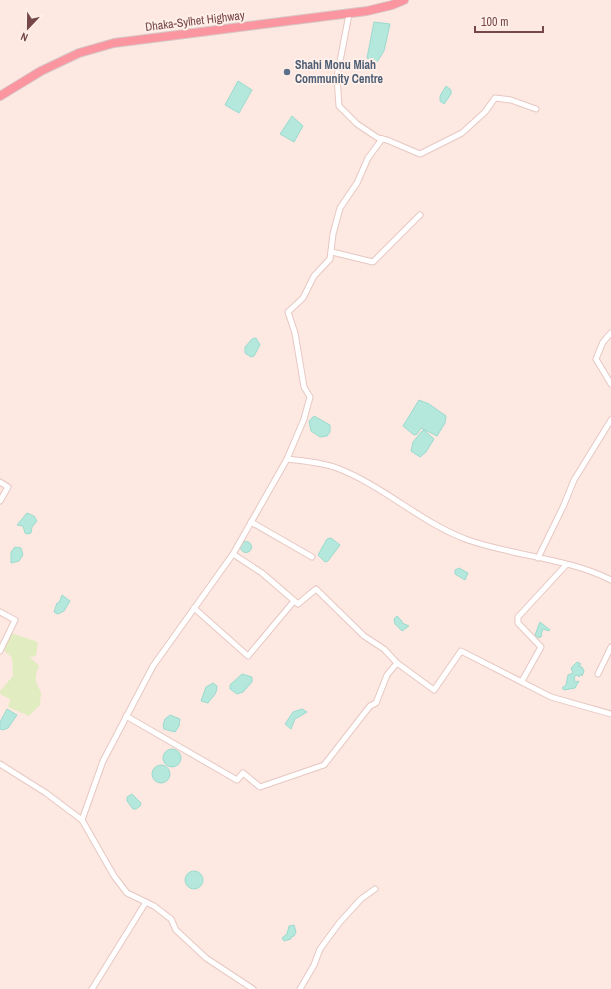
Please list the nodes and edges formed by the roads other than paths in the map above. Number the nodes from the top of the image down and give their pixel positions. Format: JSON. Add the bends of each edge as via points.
{"nodes":[{"id":1,"x":404,"y":0,"type":"edge"},
{"id":2,"x":349,"y":14,"type":"junction"},
{"id":3,"x":0,"y":96,"type":"edge"},
{"id":4,"x":536,"y":109,"type":"dead end"},
{"id":5,"x":382,"y":139,"type":"junction"},
{"id":6,"x":420,"y":215,"type":"dead end"},
{"id":7,"x":332,"y":252,"type":"junction"},
{"id":8,"x":611,"y":333,"type":"edge"},
{"id":9,"x":611,"y":384,"type":"edge"},
{"id":10,"x":611,"y":420,"type":"edge"},
{"id":11,"x":287,"y":459,"type":"junction"},
{"id":12,"x":0,"y":482,"type":"edge"},
{"id":13,"x":0,"y":501,"type":"edge"},
{"id":14,"x":251,"y":522,"type":"junction"},
{"id":15,"x":233,"y":554,"type":"junction"},
{"id":16,"x":312,"y":558,"type":"dead end"},
{"id":17,"x":538,"y":558,"type":"junction"},
{"id":18,"x":566,"y":565,"type":"junction"},
{"id":19,"x":611,"y":580,"type":"edge"},
{"id":20,"x":294,"y":601,"type":"junction"},
{"id":21,"x":194,"y":608,"type":"junction"},
{"id":22,"x":0,"y":612,"type":"edge"},
{"id":23,"x":611,"y":647,"type":"edge"},
{"id":24,"x":0,"y":651,"type":"edge"},
{"id":25,"x":397,"y":663,"type":"junction"},
{"id":26,"x":598,"y":674,"type":"dead end"},
{"id":27,"x":522,"y":682,"type":"junction"},
{"id":28,"x":611,"y":714,"type":"edge"},
{"id":29,"x":126,"y":716,"type":"junction"},
{"id":30,"x":0,"y":764,"type":"edge"},
{"id":31,"x":82,"y":820,"type":"junction"},
{"id":32,"x":375,"y":889,"type":"dead end"},
{"id":33,"x":146,"y":902,"type":"junction"},
{"id":34,"x":92,"y":989,"type":"edge"},
{"id":35,"x":253,"y":989,"type":"edge"},
{"id":36,"x":300,"y":989,"type":"edge"}],
"edges":[{"from":1,"to":2,"type":"highway","name":"Dhaka-Sylhet Highway"},
{"from":2,"to":3,"type":"highway","name":"Dhaka-Sylhet Highway","via":[[114,43],[79,53],[41,71]]},
{"from":2,"to":5,"type":"street","via":[[337,77],[339,106],[357,124]]},
{"from":4,"to":5,"type":"street","via":[[511,100],[495,98],[485,112],[462,133],[420,154]]},
{"from":5,"to":7,"type":"street","via":[[368,158],[358,183],[340,208],[333,234]]},
{"from":6,"to":7,"type":"street","via":[[373,262]]},
{"from":7,"to":11,"type":"street","via":[[330,259],[314,276],[302,298],[288,312],[295,333],[304,387],[310,397],[304,419]]},
{"from":8,"to":9,"type":"street","via":[[603,342],[596,358]]},
{"from":10,"to":17,"type":"street","via":[[574,480]]},
{"from":11,"to":14,"type":"street"},
{"from":11,"to":17,"type":"street","via":[[337,468],[442,529],[469,540]]},
{"from":12,"to":13,"type":"street","via":[[8,487]]},
{"from":14,"to":15,"type":"street"},
{"from":14,"to":16,"type":"street"},
{"from":15,"to":20,"type":"street","via":[[262,573]]},
{"from":15,"to":21,"type":"street"},
{"from":17,"to":18,"type":"street"},
{"from":18,"to":19,"type":"street"},
{"from":18,"to":27,"type":"street","via":[[518,617],[518,623],[541,647]]},
{"from":20,"to":21,"type":"street","via":[[248,656]]},
{"from":20,"to":25,"type":"street","via":[[298,604],[316,589],[364,636],[384,649]]},
{"from":21,"to":29,"type":"street","via":[[153,666]]},
{"from":22,"to":24,"type":"street","via":[[15,620]]},
{"from":23,"to":26,"type":"street"},
{"from":25,"to":27,"type":"street","via":[[434,690],[460,651]]},
{"from":25,"to":29,"type":"street","via":[[387,675],[376,703],[370,706],[324,765],[260,787],[243,773],[237,780]]},
{"from":27,"to":28,"type":"street","via":[[551,697]]},
{"from":29,"to":31,"type":"street","via":[[103,761]]},
{"from":30,"to":31,"type":"street"},
{"from":31,"to":33,"type":"street","via":[[114,876],[127,893]]},
{"from":32,"to":36,"type":"street","via":[[361,899],[320,948],[314,965]]},
{"from":33,"to":34,"type":"street"},
{"from":33,"to":35,"type":"street","via":[[171,920],[176,930],[206,958]]}]}
